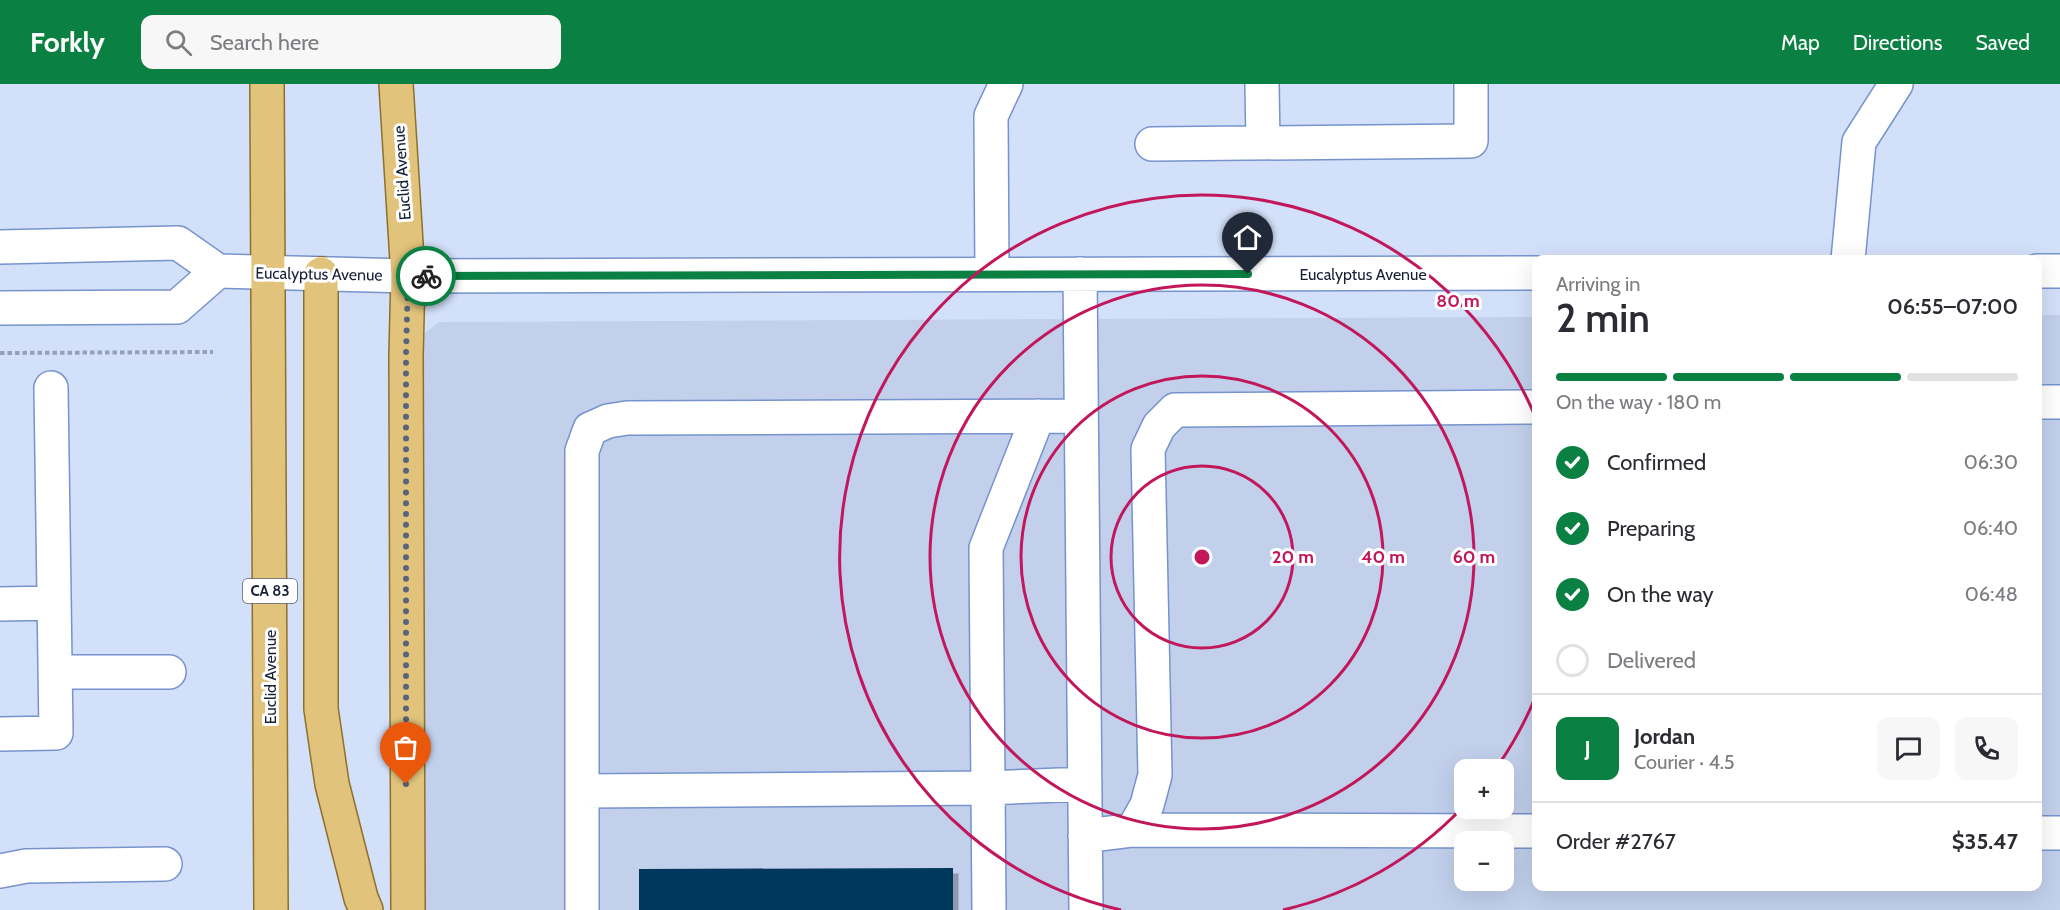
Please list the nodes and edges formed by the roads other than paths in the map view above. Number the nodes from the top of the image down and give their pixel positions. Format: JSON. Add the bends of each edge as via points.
{"nodes":[{"id":1,"x":267,"y":84,"type":"edge"},
{"id":2,"x":396,"y":84,"type":"edge"},
{"id":3,"x":1006,"y":84,"type":"edge"},
{"id":4,"x":1262,"y":84,"type":"edge"},
{"id":5,"x":1471,"y":84,"type":"edge"},
{"id":6,"x":1896,"y":84,"type":"edge"},
{"id":7,"x":1263,"y":143,"type":"junction"},
{"id":8,"x":1152,"y":144,"type":"dead end"},
{"id":9,"x":0,"y":247,"type":"edge"},
{"id":10,"x":1848,"y":255,"type":"edge"},
{"id":11,"x":2042,"y":271,"type":"edge"},
{"id":12,"x":2060,"y":271,"type":"edge"},
{"id":13,"x":218,"y":272,"type":"junction"},
{"id":14,"x":268,"y":272,"type":"junction"},
{"id":15,"x":1532,"y":273,"type":"edge"},
{"id":16,"x":321,"y":274,"type":"junction"},
{"id":17,"x":992,"y":274,"type":"junction"},
{"id":18,"x":1080,"y":274,"type":"junction"},
{"id":19,"x":408,"y":276,"type":"junction"},
{"id":20,"x":0,"y":308,"type":"edge"},
{"id":21,"x":51,"y":388,"type":"dead end"},
{"id":22,"x":2042,"y":402,"type":"edge"},
{"id":23,"x":2060,"y":402,"type":"edge"},
{"id":24,"x":1532,"y":407,"type":"edge"},
{"id":25,"x":1038,"y":416,"type":"junction"},
{"id":26,"x":1081,"y":416,"type":"junction"},
{"id":27,"x":54,"y":603,"type":"junction"},
{"id":28,"x":0,"y":604,"type":"edge"},
{"id":29,"x":56,"y":672,"type":"junction"},
{"id":30,"x":170,"y":672,"type":"dead end"},
{"id":31,"x":0,"y":734,"type":"edge"},
{"id":32,"x":1085,"y":784,"type":"junction"},
{"id":33,"x":988,"y":788,"type":"junction"},
{"id":34,"x":582,"y":791,"type":"junction"},
{"id":35,"x":1133,"y":830,"type":"junction"},
{"id":36,"x":1532,"y":831,"type":"edge"},
{"id":37,"x":2042,"y":833,"type":"edge"},
{"id":38,"x":2060,"y":833,"type":"edge"},
{"id":39,"x":1085,"y":836,"type":"junction"},
{"id":40,"x":165,"y":864,"type":"dead end"},
{"id":41,"x":0,"y":871,"type":"edge"},
{"id":42,"x":271,"y":910,"type":"edge"},
{"id":43,"x":366,"y":910,"type":"edge"},
{"id":44,"x":408,"y":910,"type":"edge"},
{"id":45,"x":582,"y":910,"type":"edge"},
{"id":46,"x":989,"y":910,"type":"edge"},
{"id":47,"x":1086,"y":910,"type":"edge"}],
"edges":[{"from":1,"to":14,"type":"main road","name":"Euclid Avenue","number":"CA 83"},
{"from":2,"to":19,"type":"main road","name":"Euclid Avenue"},
{"from":3,"to":17,"type":"street","via":[[991,116]]},
{"from":4,"to":7,"type":"street"},
{"from":5,"to":7,"type":"street","via":[[1471,141]]},
{"from":6,"to":10,"type":"street","via":[[1859,142]]},
{"from":7,"to":8,"type":"street"},
{"from":9,"to":13,"type":"street","via":[[178,243]]},
{"from":11,"to":12,"type":"street"},
{"from":13,"to":14,"type":"street","name":"Eucalyptus Avenue"},
{"from":13,"to":20,"type":"street","via":[[177,307]]},
{"from":14,"to":16,"type":"street","name":"Eucalyptus Avenue"},
{"from":14,"to":42,"type":"main road","name":"Euclid Avenue","number":"CA 83"},
{"from":15,"to":18,"type":"street","name":"Eucalyptus Avenue"},
{"from":16,"to":19,"type":"street","name":"Eucalyptus Avenue"},
{"from":16,"to":43,"type":"main road","via":[[321,709],[332,784]]},
{"from":17,"to":18,"type":"street","name":"Eucalyptus Avenue"},
{"from":17,"to":19,"type":"street","name":"Eucalyptus Avenue"},
{"from":18,"to":26,"type":"street"},
{"from":19,"to":44,"type":"main road","name":"Euclid Avenue"},
{"from":21,"to":27,"type":"street"},
{"from":22,"to":23,"type":"street"},
{"from":24,"to":35,"type":"street","via":[[1175,410],[1159,426],[1148,449],[1155,775],[1147,804]]},
{"from":25,"to":26,"type":"street"},
{"from":25,"to":33,"type":"street","via":[[986,548]]},
{"from":25,"to":34,"type":"street","via":[[627,418],[591,429],[582,451]]},
{"from":26,"to":32,"type":"street"},
{"from":27,"to":28,"type":"street"},
{"from":27,"to":29,"type":"street"},
{"from":29,"to":30,"type":"street"},
{"from":29,"to":31,"type":"street","via":[[56,733]]},
{"from":32,"to":33,"type":"street"},
{"from":32,"to":39,"type":"street"},
{"from":33,"to":34,"type":"street"},
{"from":33,"to":46,"type":"street"},
{"from":34,"to":45,"type":"street"},
{"from":35,"to":36,"type":"street"},
{"from":35,"to":39,"type":"street"},
{"from":37,"to":38,"type":"street"},
{"from":39,"to":47,"type":"street"},
{"from":40,"to":41,"type":"street","via":[[26,866]]}]}
